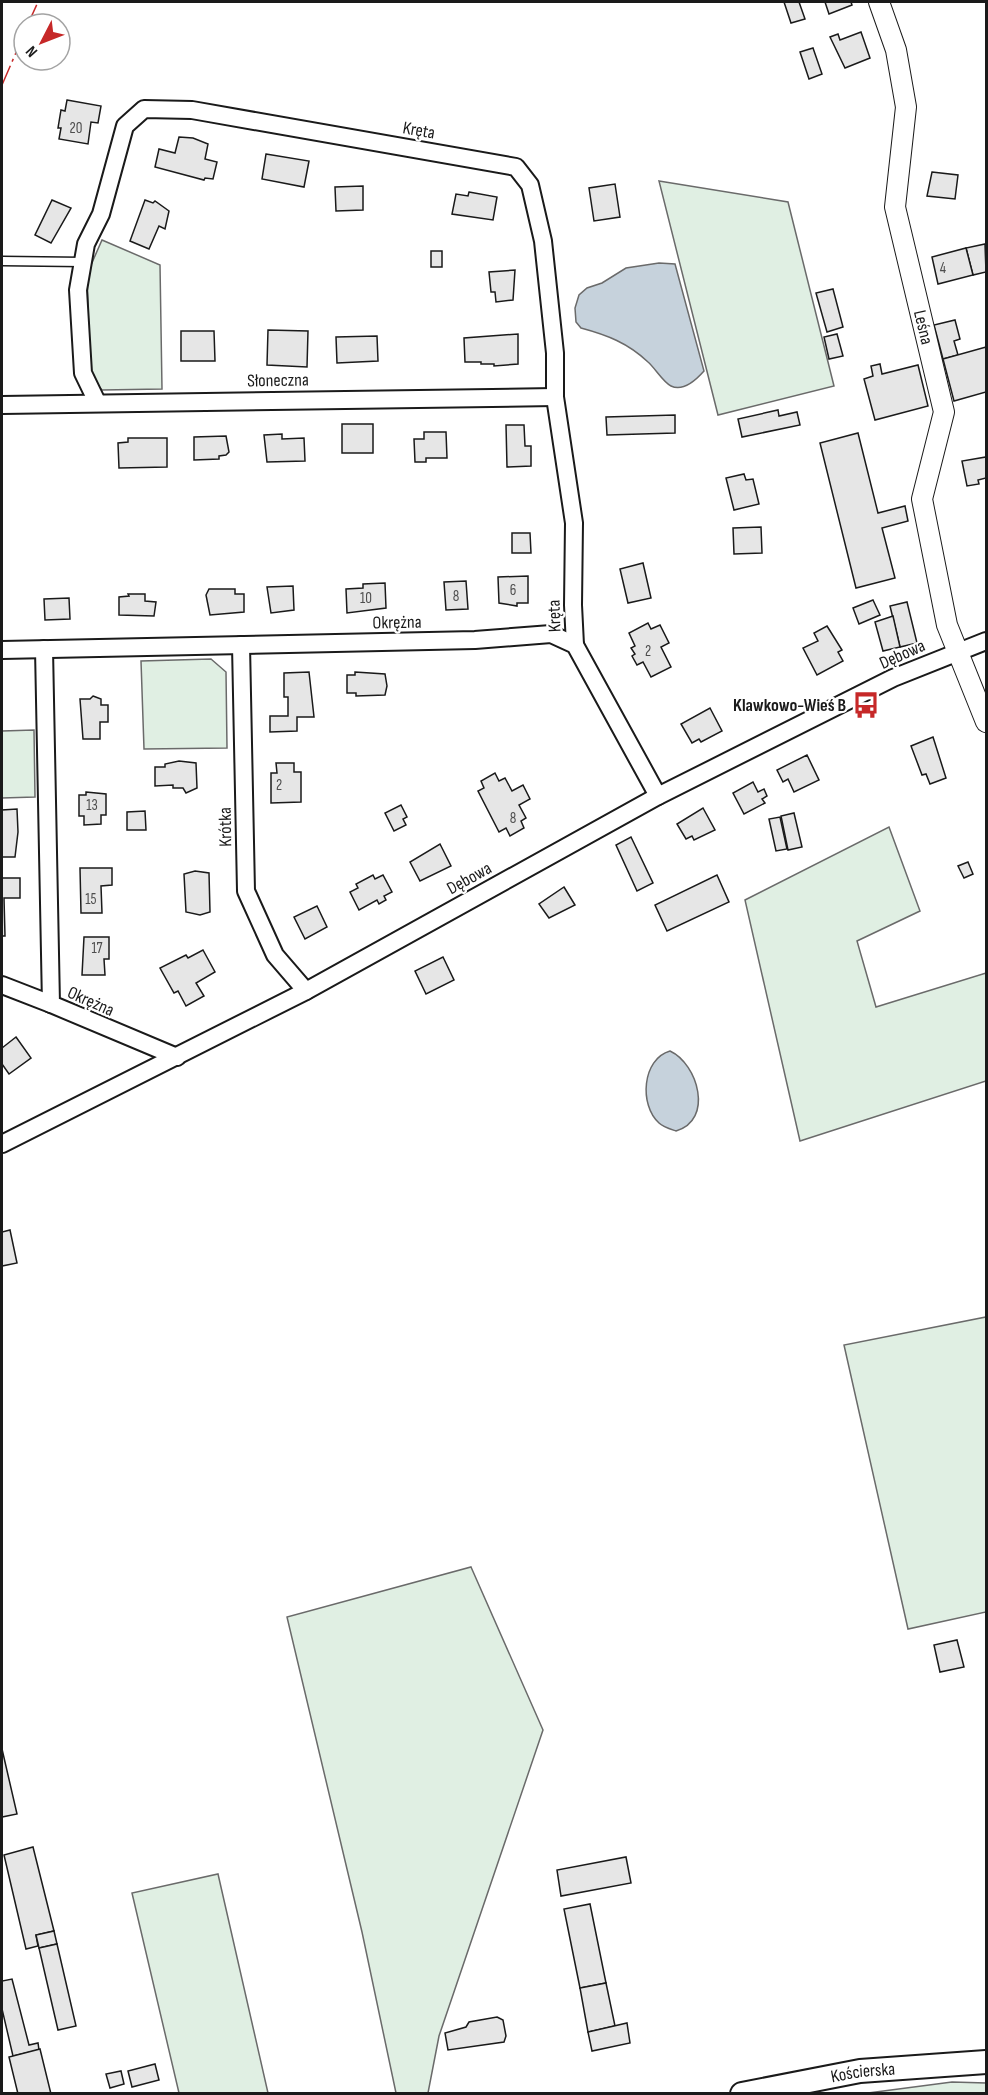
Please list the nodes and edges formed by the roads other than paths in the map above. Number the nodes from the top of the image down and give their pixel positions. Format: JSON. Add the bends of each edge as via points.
{"nodes":[{"id":1,"x":879,"y":2,"type":"edge"},
{"id":2,"x":2,"y":261,"type":"edge"},
{"id":3,"x":83,"y":262,"type":"junction"},
{"id":4,"x":555,"y":397,"type":"junction"},
{"id":5,"x":97,"y":402,"type":"junction"},
{"id":6,"x":2,"y":405,"type":"edge"},
{"id":7,"x":987,"y":641,"type":"edge"},
{"id":8,"x":241,"y":645,"type":"junction"},
{"id":9,"x":575,"y":645,"type":"junction"},
{"id":10,"x":44,"y":649,"type":"junction"},
{"id":11,"x":2,"y":650,"type":"edge"},
{"id":12,"x":958,"y":651,"type":"junction"},
{"id":13,"x":987,"y":722,"type":"edge"},
{"id":14,"x":658,"y":796,"type":"junction"},
{"id":15,"x":2,"y":984,"type":"edge"},
{"id":16,"x":306,"y":991,"type":"junction"},
{"id":17,"x":51,"y":1004,"type":"junction"},
{"id":18,"x":177,"y":1058,"type":"junction"},
{"id":19,"x":2,"y":1144,"type":"edge"},
{"id":20,"x":987,"y":2062,"type":"edge"},
{"id":21,"x":741,"y":2094,"type":"edge"}],
"edges":[{"from":1,"to":12,"type":"street","name":"Leśna","via":[[896,50],[906,107],[895,207],[944,412],[922,499],[946,625]]},
{"from":2,"to":3,"type":"lane"},
{"from":3,"to":4,"type":"street","name":"Kręta","via":[[86,244],[101,214],[125,126],[144,109],[192,110],[516,167],[530,185],[543,241],[555,353]]},
{"from":3,"to":5,"type":"street","name":"Kręta","via":[[78,290],[83,374]]},
{"from":4,"to":5,"type":"street","name":"Słoneczna"},
{"from":4,"to":9,"type":"street","name":"Kręta","via":[[574,524]]},
{"from":5,"to":6,"type":"street","name":"Słoneczna"},
{"from":7,"to":12,"type":"street","name":"Dębowa"},
{"from":8,"to":9,"type":"street","name":"Okrężna","via":[[475,640],[551,634]]},
{"from":8,"to":10,"type":"street","name":"Okrężna"},
{"from":8,"to":16,"type":"street","name":"Krótka","via":[[246,891],[275,955]]},
{"from":9,"to":14,"type":"street"},
{"from":10,"to":11,"type":"street","name":"Okrężna"},
{"from":10,"to":17,"type":"street","name":"Okrężna"},
{"from":12,"to":13,"type":"street","name":"Leśna"},
{"from":12,"to":14,"type":"street","name":"Dębowa","via":[[893,678]]},
{"from":14,"to":16,"type":"street","name":"Dębowa"},
{"from":15,"to":17,"type":"street"},
{"from":16,"to":18,"type":"street","name":"Dębowa"},
{"from":17,"to":18,"type":"street","name":"Okrężna"},
{"from":18,"to":19,"type":"street","name":"Dębowa"},
{"from":20,"to":21,"type":"main road","name":"Kościerska","via":[[860,2071]]}]}
